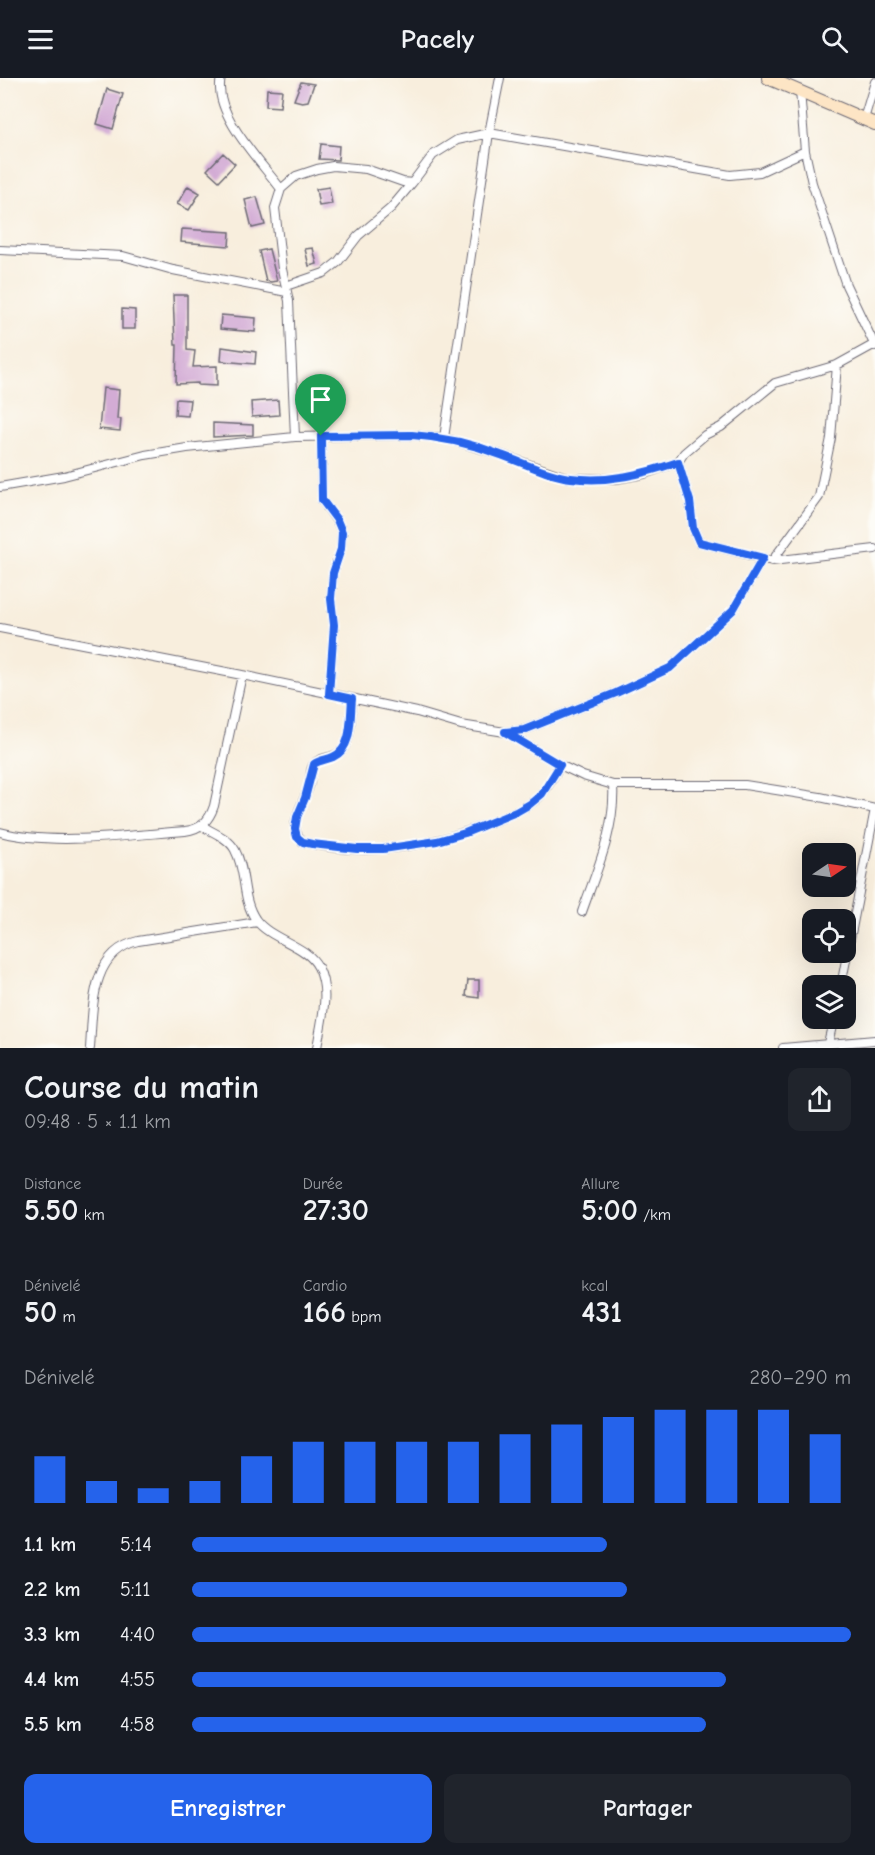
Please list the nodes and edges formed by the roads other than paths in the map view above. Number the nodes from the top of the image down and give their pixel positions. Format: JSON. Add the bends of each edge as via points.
{"nodes":[{"id":1,"x":221,"y":78,"type":"edge"},
{"id":2,"x":500,"y":78,"type":"edge"},
{"id":3,"x":768,"y":78,"type":"edge"},
{"id":4,"x":875,"y":82,"type":"edge"},
{"id":5,"x":800,"y":91,"type":"junction"},
{"id":6,"x":870,"y":122,"type":"edge"},
{"id":7,"x":489,"y":133,"type":"junction"},
{"id":8,"x":805,"y":151,"type":"junction"},
{"id":9,"x":412,"y":183,"type":"junction"},
{"id":10,"x":281,"y":189,"type":"junction"},
{"id":11,"x":0,"y":250,"type":"edge"},
{"id":12,"x":287,"y":289,"type":"junction"},
{"id":13,"x":874,"y":345,"type":"edge"},
{"id":14,"x":837,"y":365,"type":"junction"},
{"id":15,"x":321,"y":436,"type":"junction"},
{"id":16,"x":296,"y":437,"type":"junction"},
{"id":17,"x":444,"y":438,"type":"junction"},
{"id":18,"x":678,"y":462,"type":"junction"},
{"id":19,"x":0,"y":487,"type":"edge"},
{"id":20,"x":875,"y":549,"type":"edge"},
{"id":21,"x":767,"y":559,"type":"junction"},
{"id":22,"x":0,"y":628,"type":"edge"},
{"id":23,"x":242,"y":675,"type":"junction"},
{"id":24,"x":329,"y":694,"type":"junction"},
{"id":25,"x":352,"y":699,"type":"junction"},
{"id":26,"x":505,"y":732,"type":"junction"},
{"id":27,"x":560,"y":765,"type":"junction"},
{"id":28,"x":613,"y":785,"type":"junction"},
{"id":29,"x":875,"y":809,"type":"edge"},
{"id":30,"x":202,"y":826,"type":"junction"},
{"id":31,"x":0,"y":831,"type":"edge"},
{"id":32,"x":582,"y":912,"type":"dead end"},
{"id":33,"x":257,"y":922,"type":"junction"},
{"id":34,"x":843,"y":975,"type":"edge"},
{"id":35,"x":832,"y":1029,"type":"edge"},
{"id":36,"x":875,"y":1040,"type":"edge"},
{"id":37,"x":828,"y":1046,"type":"edge"},
{"id":38,"x":90,"y":1048,"type":"edge"},
{"id":39,"x":317,"y":1048,"type":"edge"},
{"id":40,"x":783,"y":1048,"type":"edge"}],
"edges":[{"from":1,"to":10,"type":"street","via":[[221,102]]},
{"from":2,"to":7,"type":"street"},
{"from":3,"to":5,"type":"main road"},
{"from":4,"to":6,"type":"street"},
{"from":5,"to":6,"type":"main road"},
{"from":5,"to":8,"type":"street"},
{"from":7,"to":8,"type":"street","via":[[730,176],[760,172]]},
{"from":7,"to":9,"type":"street","via":[[457,140],[433,155]]},
{"from":7,"to":17,"type":"street"},
{"from":8,"to":13,"type":"street","via":[[846,285]]},
{"from":9,"to":10,"type":"street","via":[[366,169],[333,166],[296,177]]},
{"from":9,"to":12,"type":"street","via":[[331,268]]},
{"from":10,"to":12,"type":"street","via":[[275,208]]},
{"from":11,"to":12,"type":"street","via":[[123,256],[173,270]]},
{"from":12,"to":16,"type":"street"},
{"from":13,"to":14,"type":"street"},
{"from":14,"to":18,"type":"street","via":[[775,383],[721,427],[705,435]]},
{"from":14,"to":21,"type":"street","via":[[831,438],[819,497]]},
{"from":15,"to":16,"type":"street"},
{"from":15,"to":17,"type":"street"},
{"from":15,"to":24,"type":"street","via":[[322,500],[342,532],[331,599],[334,625]]},
{"from":16,"to":19,"type":"street","via":[[145,455],[64,476]]},
{"from":17,"to":18,"type":"street","via":[[569,478],[616,479]]},
{"from":18,"to":21,"type":"street","via":[[699,542]]},
{"from":20,"to":21,"type":"street"},
{"from":21,"to":26,"type":"street","via":[[733,610],[670,668],[524,730]]},
{"from":22,"to":23,"type":"street"},
{"from":23,"to":24,"type":"street"},
{"from":23,"to":30,"type":"street","via":[[214,806]]},
{"from":24,"to":25,"type":"street"},
{"from":25,"to":26,"type":"street"},
{"from":25,"to":27,"type":"street","via":[[347,741],[342,751],[314,764],[295,829],[303,842],[383,849],[465,833],[530,804],[542,794]]},
{"from":26,"to":27,"type":"street"},
{"from":27,"to":28,"type":"street"},
{"from":28,"to":29,"type":"street","via":[[745,785]]},
{"from":28,"to":32,"type":"street","via":[[614,804],[602,854]]},
{"from":29,"to":34,"type":"street"},
{"from":30,"to":31,"type":"street","via":[[185,831],[72,838]]},
{"from":30,"to":33,"type":"street","via":[[235,849],[249,908]]},
{"from":33,"to":38,"type":"street","via":[[127,943],[118,949],[100,972]]},
{"from":33,"to":39,"type":"street","via":[[318,965],[326,991]]},
{"from":35,"to":37,"type":"street"},
{"from":36,"to":37,"type":"street"},
{"from":37,"to":40,"type":"street"}]}
